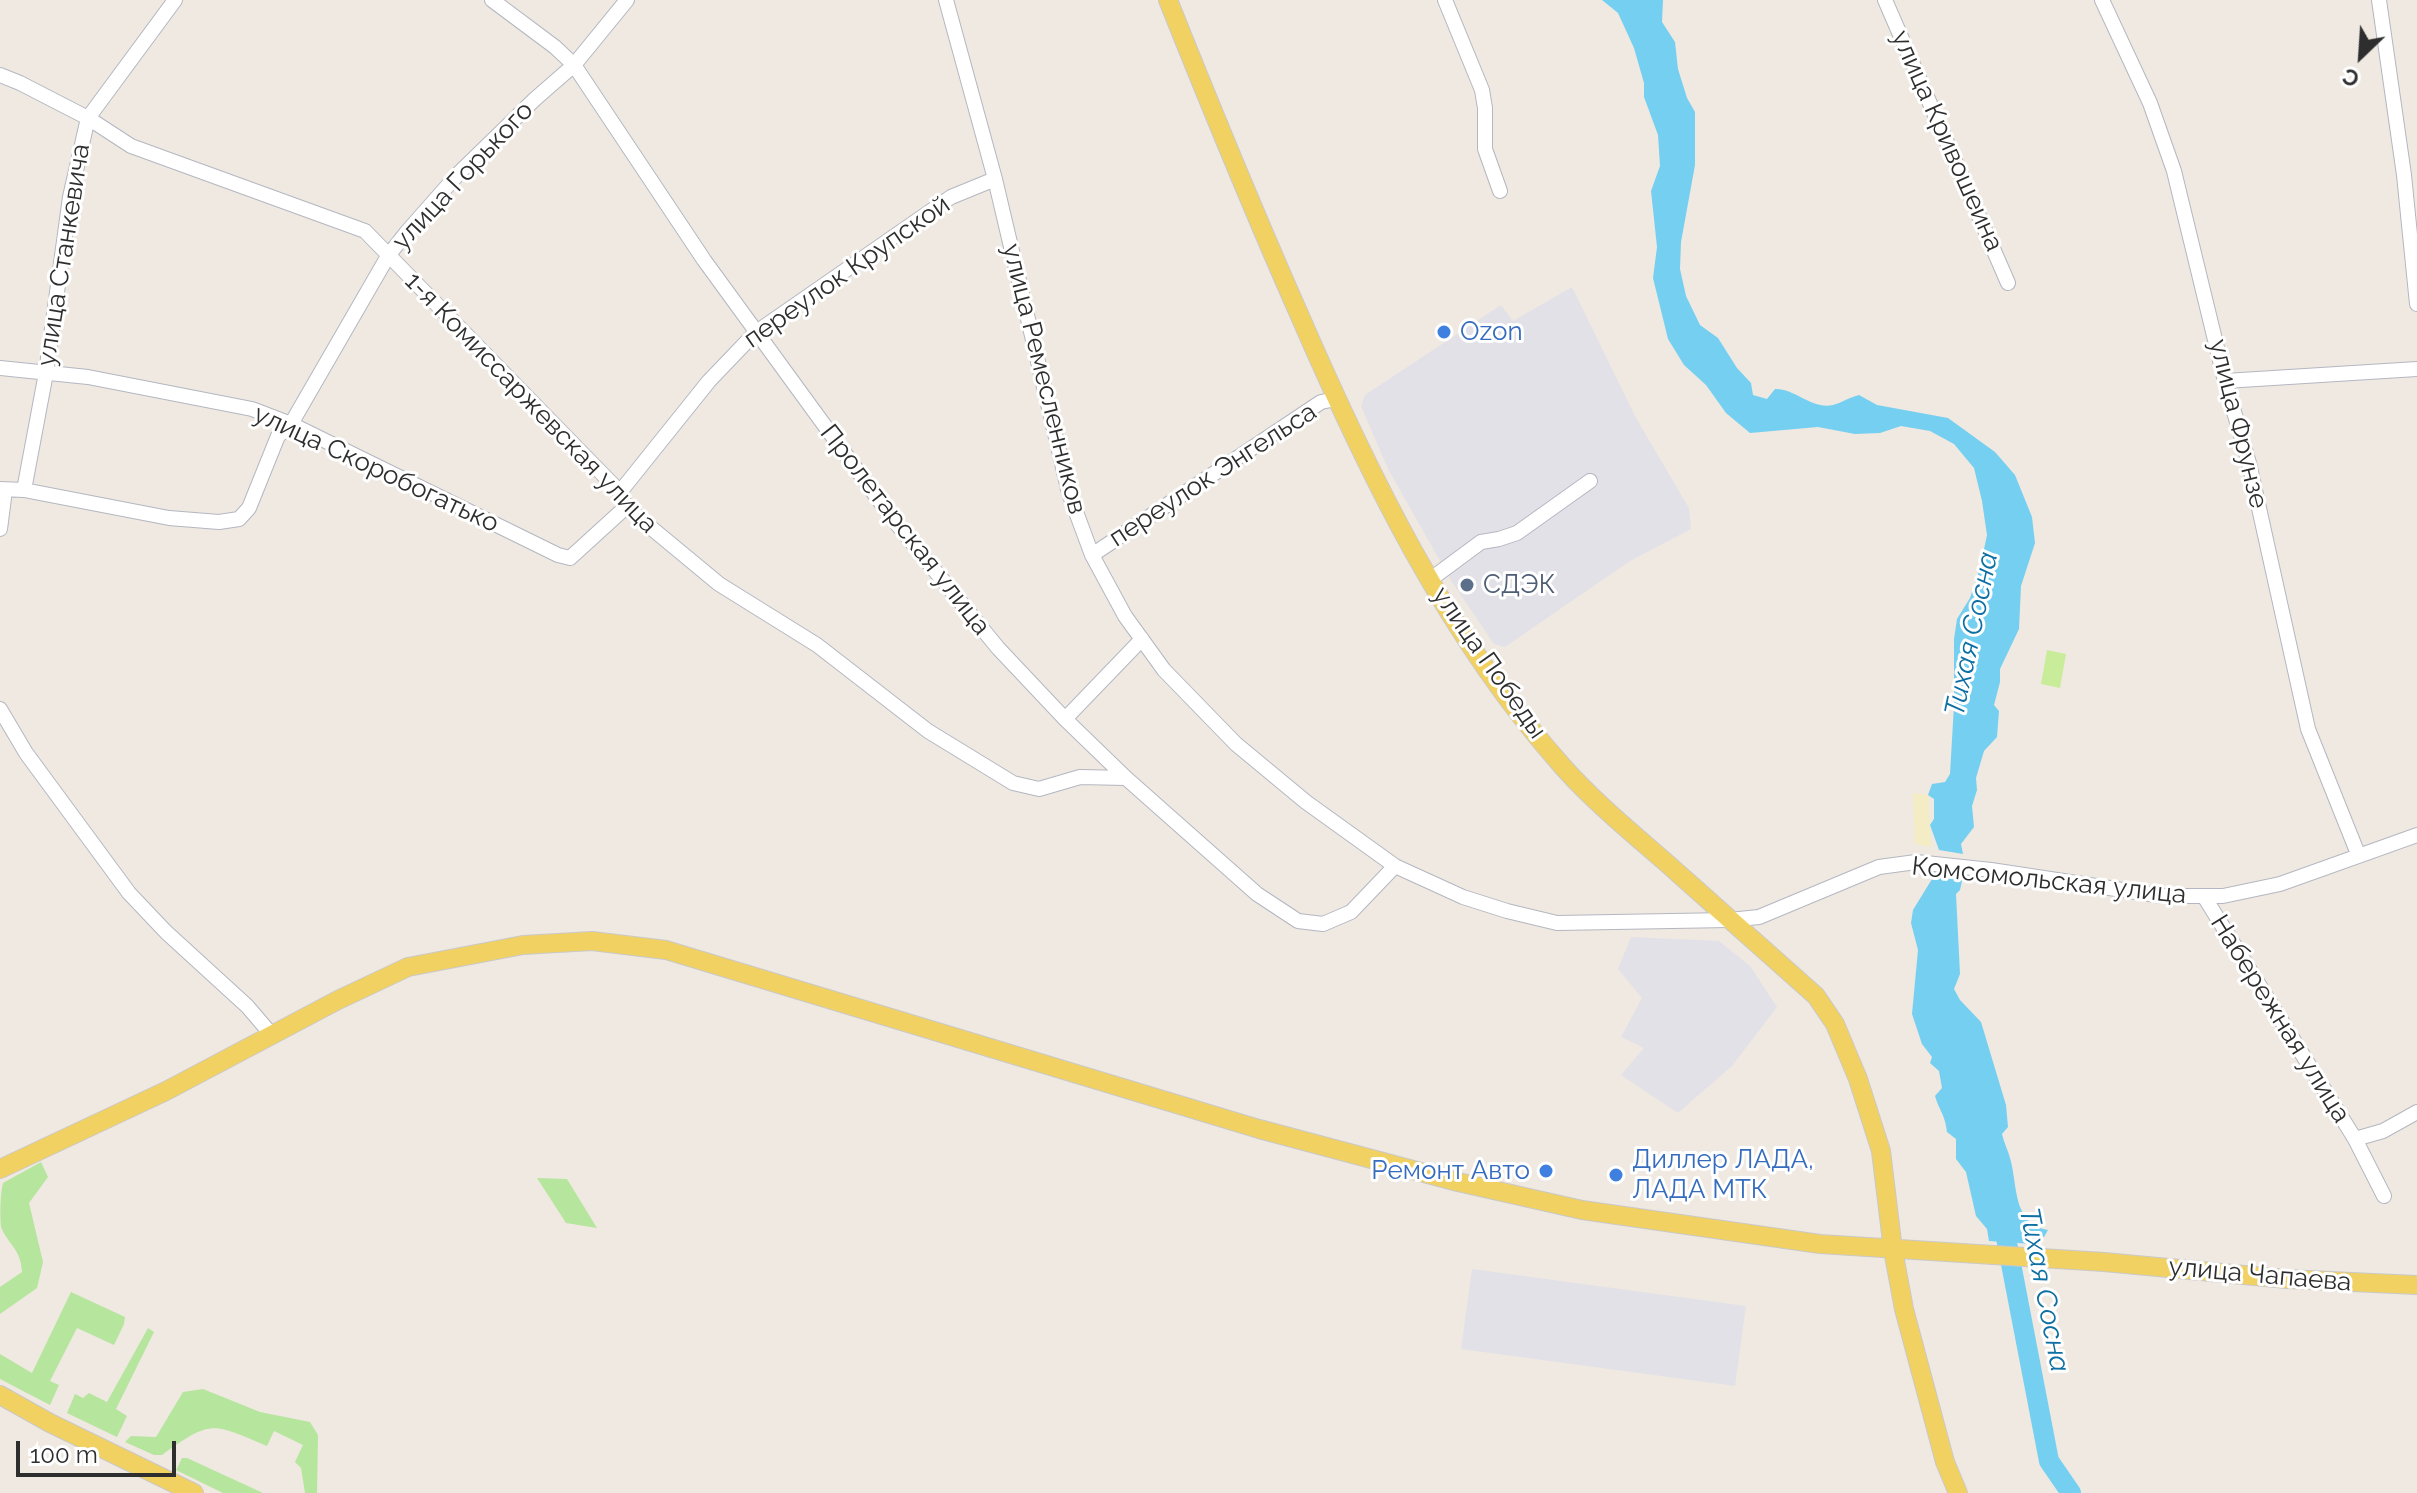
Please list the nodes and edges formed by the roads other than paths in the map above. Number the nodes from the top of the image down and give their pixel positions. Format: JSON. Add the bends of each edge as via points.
{"nodes":[{"id":1,"x":175,"y":0,"type":"edge"},
{"id":2,"x":492,"y":0,"type":"edge"},
{"id":3,"x":627,"y":0,"type":"edge"},
{"id":4,"x":946,"y":0,"type":"edge"},
{"id":5,"x":1168,"y":0,"type":"edge"},
{"id":6,"x":1445,"y":0,"type":"edge"},
{"id":7,"x":1885,"y":0,"type":"edge"},
{"id":8,"x":2102,"y":0,"type":"edge"},
{"id":9,"x":2379,"y":0,"type":"edge"},
{"id":10,"x":574,"y":65,"type":"junction"},
{"id":11,"x":0,"y":75,"type":"edge"},
{"id":12,"x":88,"y":118,"type":"junction"},
{"id":13,"x":2411,"y":175,"type":"edge"},
{"id":14,"x":995,"y":179,"type":"junction"},
{"id":15,"x":1500,"y":191,"type":"dead end"},
{"id":16,"x":388,"y":256,"type":"junction"},
{"id":17,"x":2008,"y":283,"type":"dead end"},
{"id":18,"x":2417,"y":304,"type":"edge"},
{"id":19,"x":755,"y":333,"type":"junction"},
{"id":20,"x":0,"y":368,"type":"edge"},
{"id":21,"x":2417,"y":369,"type":"edge"},
{"id":22,"x":46,"y":373,"type":"junction"},
{"id":23,"x":2225,"y":381,"type":"junction"},
{"id":24,"x":1336,"y":399,"type":"junction"},
{"id":25,"x":291,"y":424,"type":"junction"},
{"id":26,"x":1590,"y":481,"type":"dead end"},
{"id":27,"x":2,"y":490,"type":"edge"},
{"id":28,"x":24,"y":490,"type":"junction"},
{"id":29,"x":620,"y":492,"type":"junction"},
{"id":30,"x":626,"y":507,"type":"junction"},
{"id":31,"x":0,"y":529,"type":"edge"},
{"id":32,"x":1092,"y":555,"type":"junction"},
{"id":33,"x":1431,"y":579,"type":"junction"},
{"id":34,"x":1142,"y":639,"type":"junction"},
{"id":35,"x":0,"y":709,"type":"edge"},
{"id":36,"x":1065,"y":719,"type":"junction"},
{"id":37,"x":1126,"y":778,"type":"junction"},
{"id":38,"x":2417,"y":835,"type":"edge"},
{"id":39,"x":2358,"y":854,"type":"junction"},
{"id":40,"x":1395,"y":866,"type":"junction"},
{"id":41,"x":2205,"y":898,"type":"junction"},
{"id":42,"x":1729,"y":920,"type":"junction"},
{"id":43,"x":271,"y":1034,"type":"junction"},
{"id":44,"x":2417,"y":1112,"type":"edge"},
{"id":45,"x":2355,"y":1139,"type":"junction"},
{"id":46,"x":0,"y":1169,"type":"edge"},
{"id":47,"x":2384,"y":1196,"type":"dead end"},
{"id":48,"x":1893,"y":1250,"type":"junction"},
{"id":49,"x":2417,"y":1285,"type":"edge"},
{"id":50,"x":0,"y":1395,"type":"edge"},
{"id":51,"x":194,"y":1493,"type":"edge"},
{"id":52,"x":1958,"y":1493,"type":"edge"}],
"edges":[{"from":1,"to":12,"type":"street","name":"улица Станкевича"},
{"from":2,"to":10,"type":"street","name":"Пролетарская улица"},
{"from":3,"to":10,"type":"street","name":"улица Горького"},
{"from":4,"to":14,"type":"street","name":"улица Ремесленников"},
{"from":5,"to":24,"type":"main road","name":"улица Победы"},
{"from":6,"to":15,"type":"street","via":[[1482,90],[1485,149]]},
{"from":7,"to":17,"type":"street","name":"улица Кривошеина"},
{"from":8,"to":23,"type":"street","name":"улица Фрунзе","via":[[2150,103],[2174,171]]},
{"from":9,"to":13,"type":"street"},
{"from":10,"to":16,"type":"street","name":"улица Горького","via":[[458,174]]},
{"from":10,"to":19,"type":"street","name":"Пролетарская улица"},
{"from":11,"to":12,"type":"street","name":"1-я Комиссаржевская улица"},
{"from":12,"to":16,"type":"street","name":"1-я Комиссаржевская улица","via":[[131,146],[365,231]]},
{"from":12,"to":22,"type":"street","name":"улица Станкевича","via":[[70,197]]},
{"from":13,"to":18,"type":"street"},
{"from":14,"to":19,"type":"street","name":"переулок Крупской","via":[[951,197]]},
{"from":14,"to":32,"type":"street","name":"улица Ремесленников","via":[[1061,462]]},
{"from":16,"to":25,"type":"street","name":"улица Горького"},
{"from":16,"to":29,"type":"street","name":"1-я Комиссаржевская улица"},
{"from":19,"to":29,"type":"street","name":"переулок Крупской"},
{"from":19,"to":36,"type":"street","name":"Пролетарская улица","via":[[892,518],[998,648]]},
{"from":20,"to":22,"type":"street","name":"улица Скоробогатько"},
{"from":21,"to":23,"type":"street"},
{"from":22,"to":25,"type":"street","name":"улица Скоробогатько","via":[[252,409]]},
{"from":22,"to":28,"type":"street","name":"улица Станкевича"},
{"from":23,"to":39,"type":"street","name":"улица Фрунзе","via":[[2249,463],[2308,729]]},
{"from":24,"to":32,"type":"street","name":"переулок Энгельса","via":[[1321,402]]},
{"from":24,"to":33,"type":"main road","name":"улица Победы"},
{"from":25,"to":28,"type":"street","name":"улица Горького","via":[[278,436],[249,508],[239,519],[169,518]]},
{"from":25,"to":30,"type":"street","name":"улица Скоробогатько","via":[[570,558]]},
{"from":26,"to":33,"type":"street","via":[[1517,533],[1481,542]]},
{"from":27,"to":28,"type":"street"},
{"from":27,"to":31,"type":"street"},
{"from":29,"to":30,"type":"street","name":"1-я Комиссаржевская улица"},
{"from":30,"to":37,"type":"street","name":"1-я Комиссаржевская улица","via":[[719,584],[817,645],[928,731],[1013,783],[1039,789],[1080,777]]},
{"from":32,"to":34,"type":"street","name":"улица Ремесленников"},
{"from":33,"to":42,"type":"main road","name":"улица Победы","via":[[1476,651],[1564,768]]},
{"from":34,"to":36,"type":"street"},
{"from":34,"to":40,"type":"street","name":"улица Ремесленников","via":[[1164,670],[1236,744]]},
{"from":35,"to":43,"type":"street","via":[[129,893]]},
{"from":36,"to":37,"type":"street","name":"Пролетарская улица"},
{"from":37,"to":40,"type":"street","name":"Пролетарская улица","via":[[1257,894],[1298,921],[1323,924],[1351,912]]},
{"from":38,"to":39,"type":"street","name":"Комсомольская улица"},
{"from":39,"to":41,"type":"street","name":"Комсомольская улица","via":[[2280,884]]},
{"from":40,"to":42,"type":"street","name":"улица Ремесленников","via":[[1463,897],[1557,923]]},
{"from":41,"to":42,"type":"street","name":"Комсомольская улица","via":[[1916,862],[1879,867],[1759,917]]},
{"from":41,"to":45,"type":"street","name":"Набережная улица"},
{"from":42,"to":48,"type":"main road","name":"улица Победы","via":[[1816,996],[1835,1024],[1881,1151]]},
{"from":43,"to":46,"type":"main road","name":"улица Чапаева","via":[[166,1091]]},
{"from":43,"to":48,"type":"main road","name":"улица Чапаева","via":[[408,967],[523,945],[592,941],[652,948],[1259,1129],[1458,1182],[1582,1210]]},
{"from":44,"to":45,"type":"street","name":"Набережная улица"},
{"from":45,"to":47,"type":"street","name":"Набережная улица"},
{"from":48,"to":49,"type":"main road","name":"улица Чапаева"},
{"from":48,"to":52,"type":"main road","name":"улица Победы","via":[[1904,1309]]},
{"from":50,"to":51,"type":"main road"}]}
